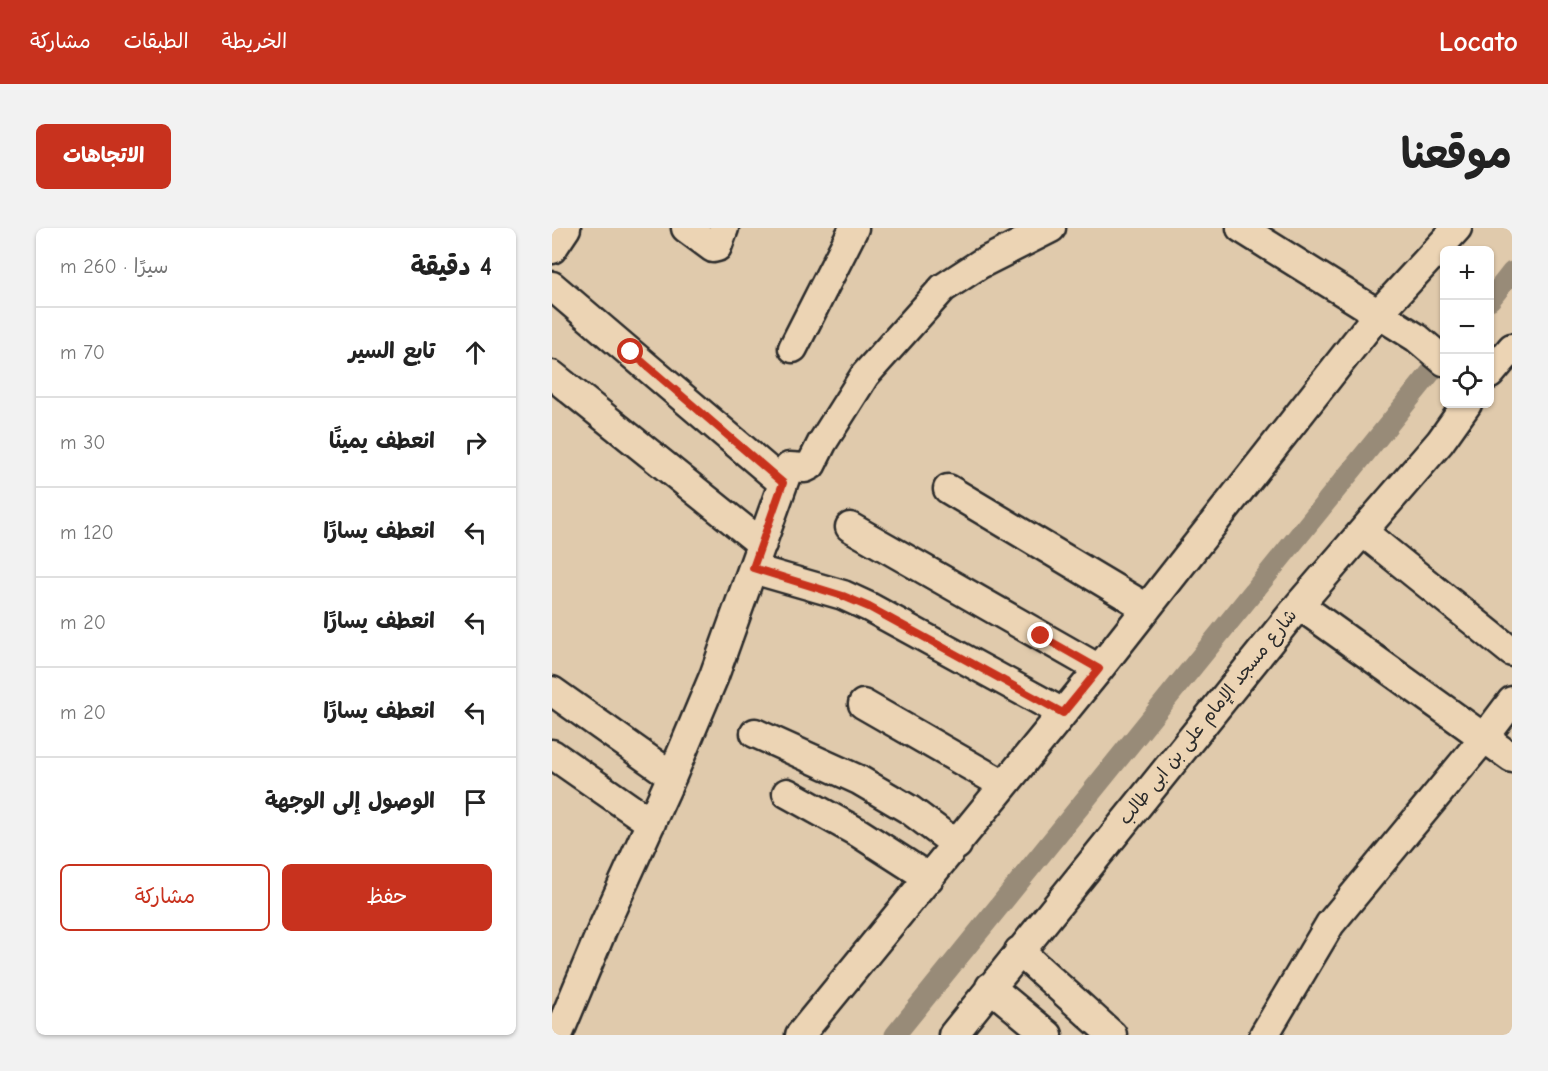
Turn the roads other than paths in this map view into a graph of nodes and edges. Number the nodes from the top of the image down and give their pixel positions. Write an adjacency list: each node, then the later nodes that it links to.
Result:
1 (566, 228): 8 (street)
2 (686, 228): 3 (street)
3 (724, 228)
4 (854, 228): 11 (street)
5 (1051, 228): 17 (street)
6 (1241, 228): 10 (street)
7 (1457, 228): 10 (street)
8 (552, 249)
9 (552, 286): 17 (street)
10 (1378, 315): 13 (street); 23 (street)
11 (793, 348)
12 (1512, 348): 14 (street)
13 (1440, 358)
14 (1494, 369)
15 (552, 375): 21 (street)
16 (1464, 408): 20 (street, شارع مسجد الإمام على بن ابى طالب)
17 (783, 483): 21 (street)
18 (948, 489): 23 (street)
19 (850, 527): 25 (street)
20 (1363, 532): 22 (street, شارع مسجد الإمام على بن ابى طالب); 24 (street)
21 (757, 556): 29 (street); 34 (street)
22 (1299, 605): 31 (street); 40 (street, شارع مسجد الإمام على بن ابى طالب)
23 (1148, 608): 25 (street)
24 (1512, 652)
25 (1099, 669): 29 (street)
26 (552, 691): 34 (street)
27 (1512, 701): 31 (street)
28 (863, 704): 35 (street)
29 (1063, 713): 35 (street)
30 (755, 733): 38 (street)
31 (1485, 738): 33 (street); 47 (street)
32 (552, 754): 37 (street)
33 (1512, 758)
34 (672, 776): 37 (street)
35 (1004, 785): 38 (street)
36 (787, 794): 39 (street)
37 (651, 823): 42 (street)
38 (957, 845): 39 (street)
39 (930, 878): 43 (street)
40 (1019, 951): 41 (street, شارع مسجد الإمام على بن ابى طالب); 46 (street)
41 (990, 987): 44 (street, شارع مسجد الإمام على بن ابى طالب); 45 (street)
42 (558, 1035)
43 (800, 1035)
44 (953, 1035)
45 (1048, 1035)
46 (1112, 1035)
47 (1264, 1035)

